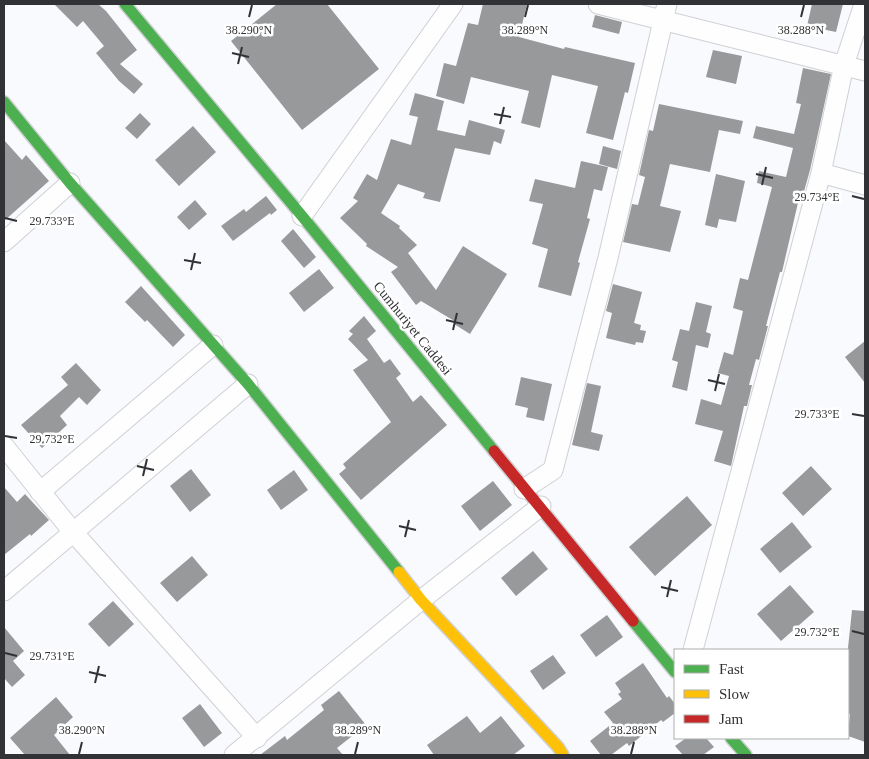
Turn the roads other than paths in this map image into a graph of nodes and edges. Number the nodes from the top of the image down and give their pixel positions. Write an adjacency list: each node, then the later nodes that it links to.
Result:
1 (125, 4): 12 (main road, Cumhuriyet Caddesi)
2 (453, 4): 12 (street)
3 (598, 4): 5 (street)
4 (864, 4): 6 (street)
5 (666, 12): 6 (street); 17 (street)
6 (844, 65): 7 (street); 9 (street)
7 (865, 70)
8 (4, 102): 10 (main road)
9 (821, 173): 11 (street); 23 (street)
10 (70, 184): 13 (street); 14 (main road)
11 (865, 185)
12 (302, 216): 17 (main road, Cumhuriyet Caddesi)
13 (4, 242)
14 (214, 345): 15 (main road); 18 (street)
15 (248, 384): 20 (street); 22 (main road)
16 (4, 446): 18 (street)
17 (524, 489): 19 (main road, Cumhuriyet Caddesi)
18 (40, 492): 20 (street)
19 (541, 506): 22 (street); 24 (main road, Cumhuriyet Caddesi)
20 (73, 532): 21 (street); 25 (street)
21 (4, 592)
22 (421, 600): 25 (street); 27 (main road)
23 (693, 649)
24 (674, 671)
25 (257, 738): 28 (street)
26 (732, 739): 29 (main road)
27 (557, 753)
28 (234, 755)
29 (746, 755)

